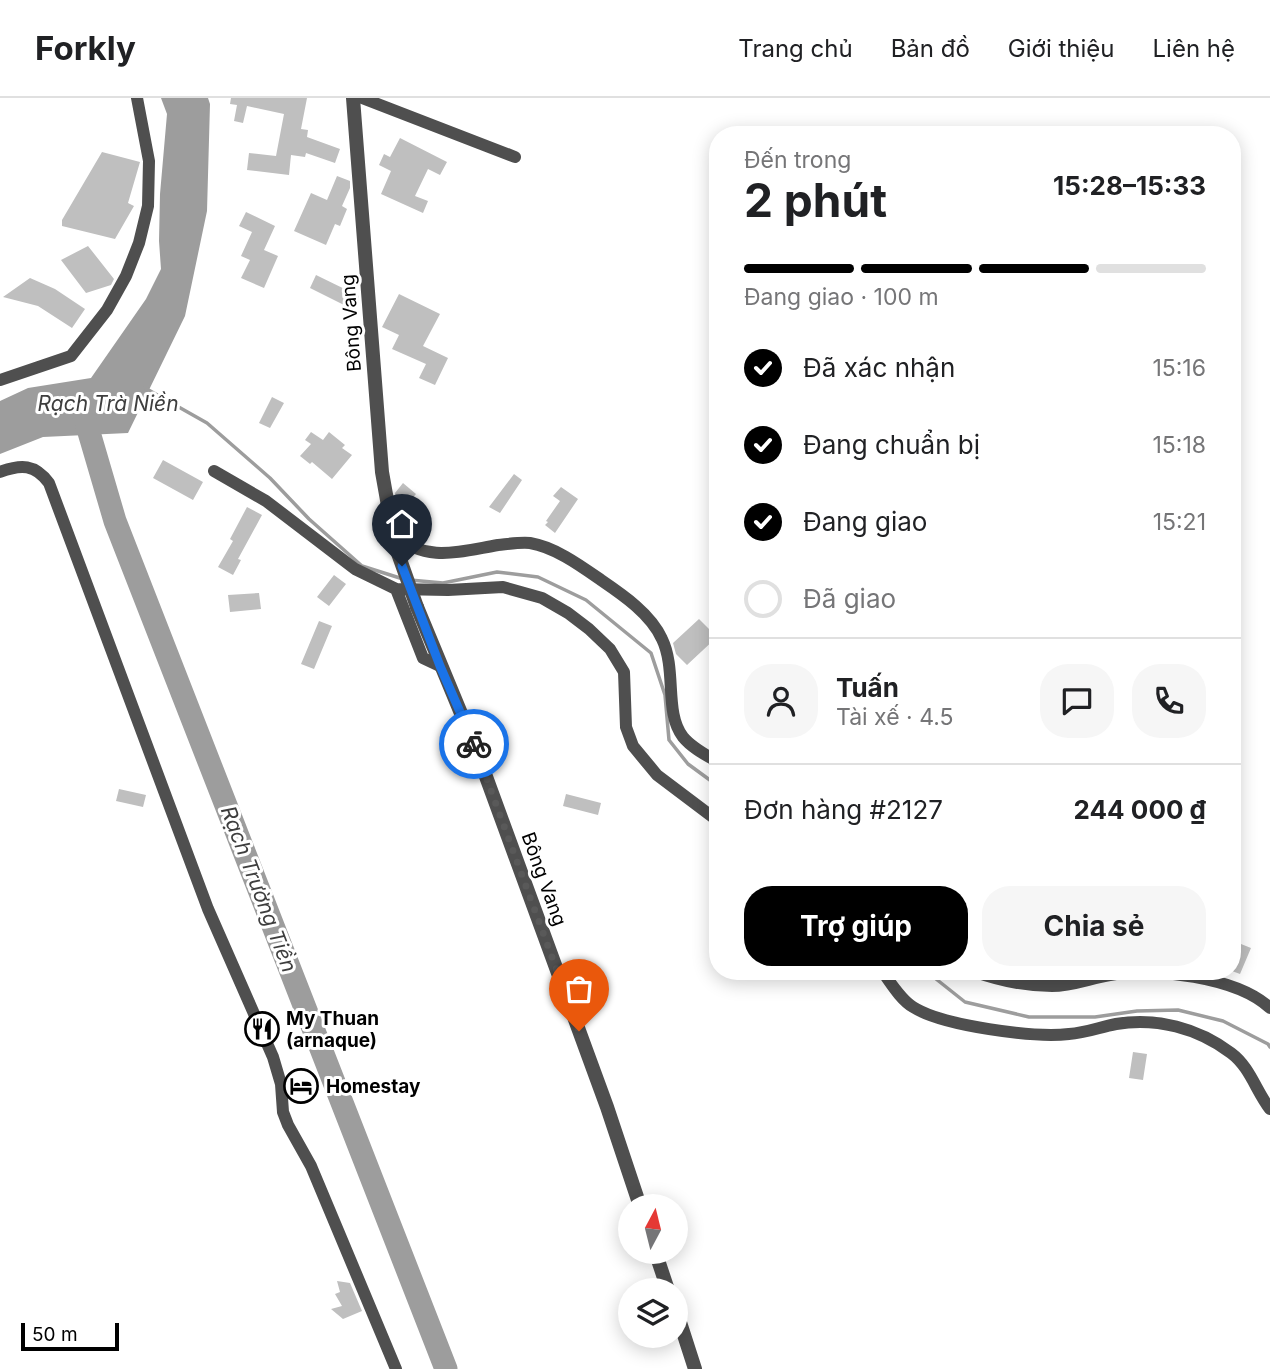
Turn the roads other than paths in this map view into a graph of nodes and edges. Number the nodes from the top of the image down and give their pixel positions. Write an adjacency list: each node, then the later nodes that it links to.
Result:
1 (137, 98): 5 (street)
2 (353, 98): 8 (street, Bông Vang)
3 (362, 98): 4 (street)
4 (515, 157)
5 (0, 380)
6 (214, 471): 9 (street)
7 (0, 472): 21 (street)
8 (393, 540): 10 (street, Bông Vang, bridge); 11 (street)
9 (396, 589): 10 (street); 12 (street)
10 (440, 666): 19 (street, Bông Vang)
11 (709, 756)
12 (709, 814)
13 (889, 980): 18 (street)
14 (1008, 980): 15 (street)
15 (1089, 980)
16 (1205, 980): 17 (street)
17 (1270, 1008)
18 (1270, 1109)
19 (636, 1194)
20 (688, 1347): 22 (street)
21 (396, 1369)
22 (695, 1369)

